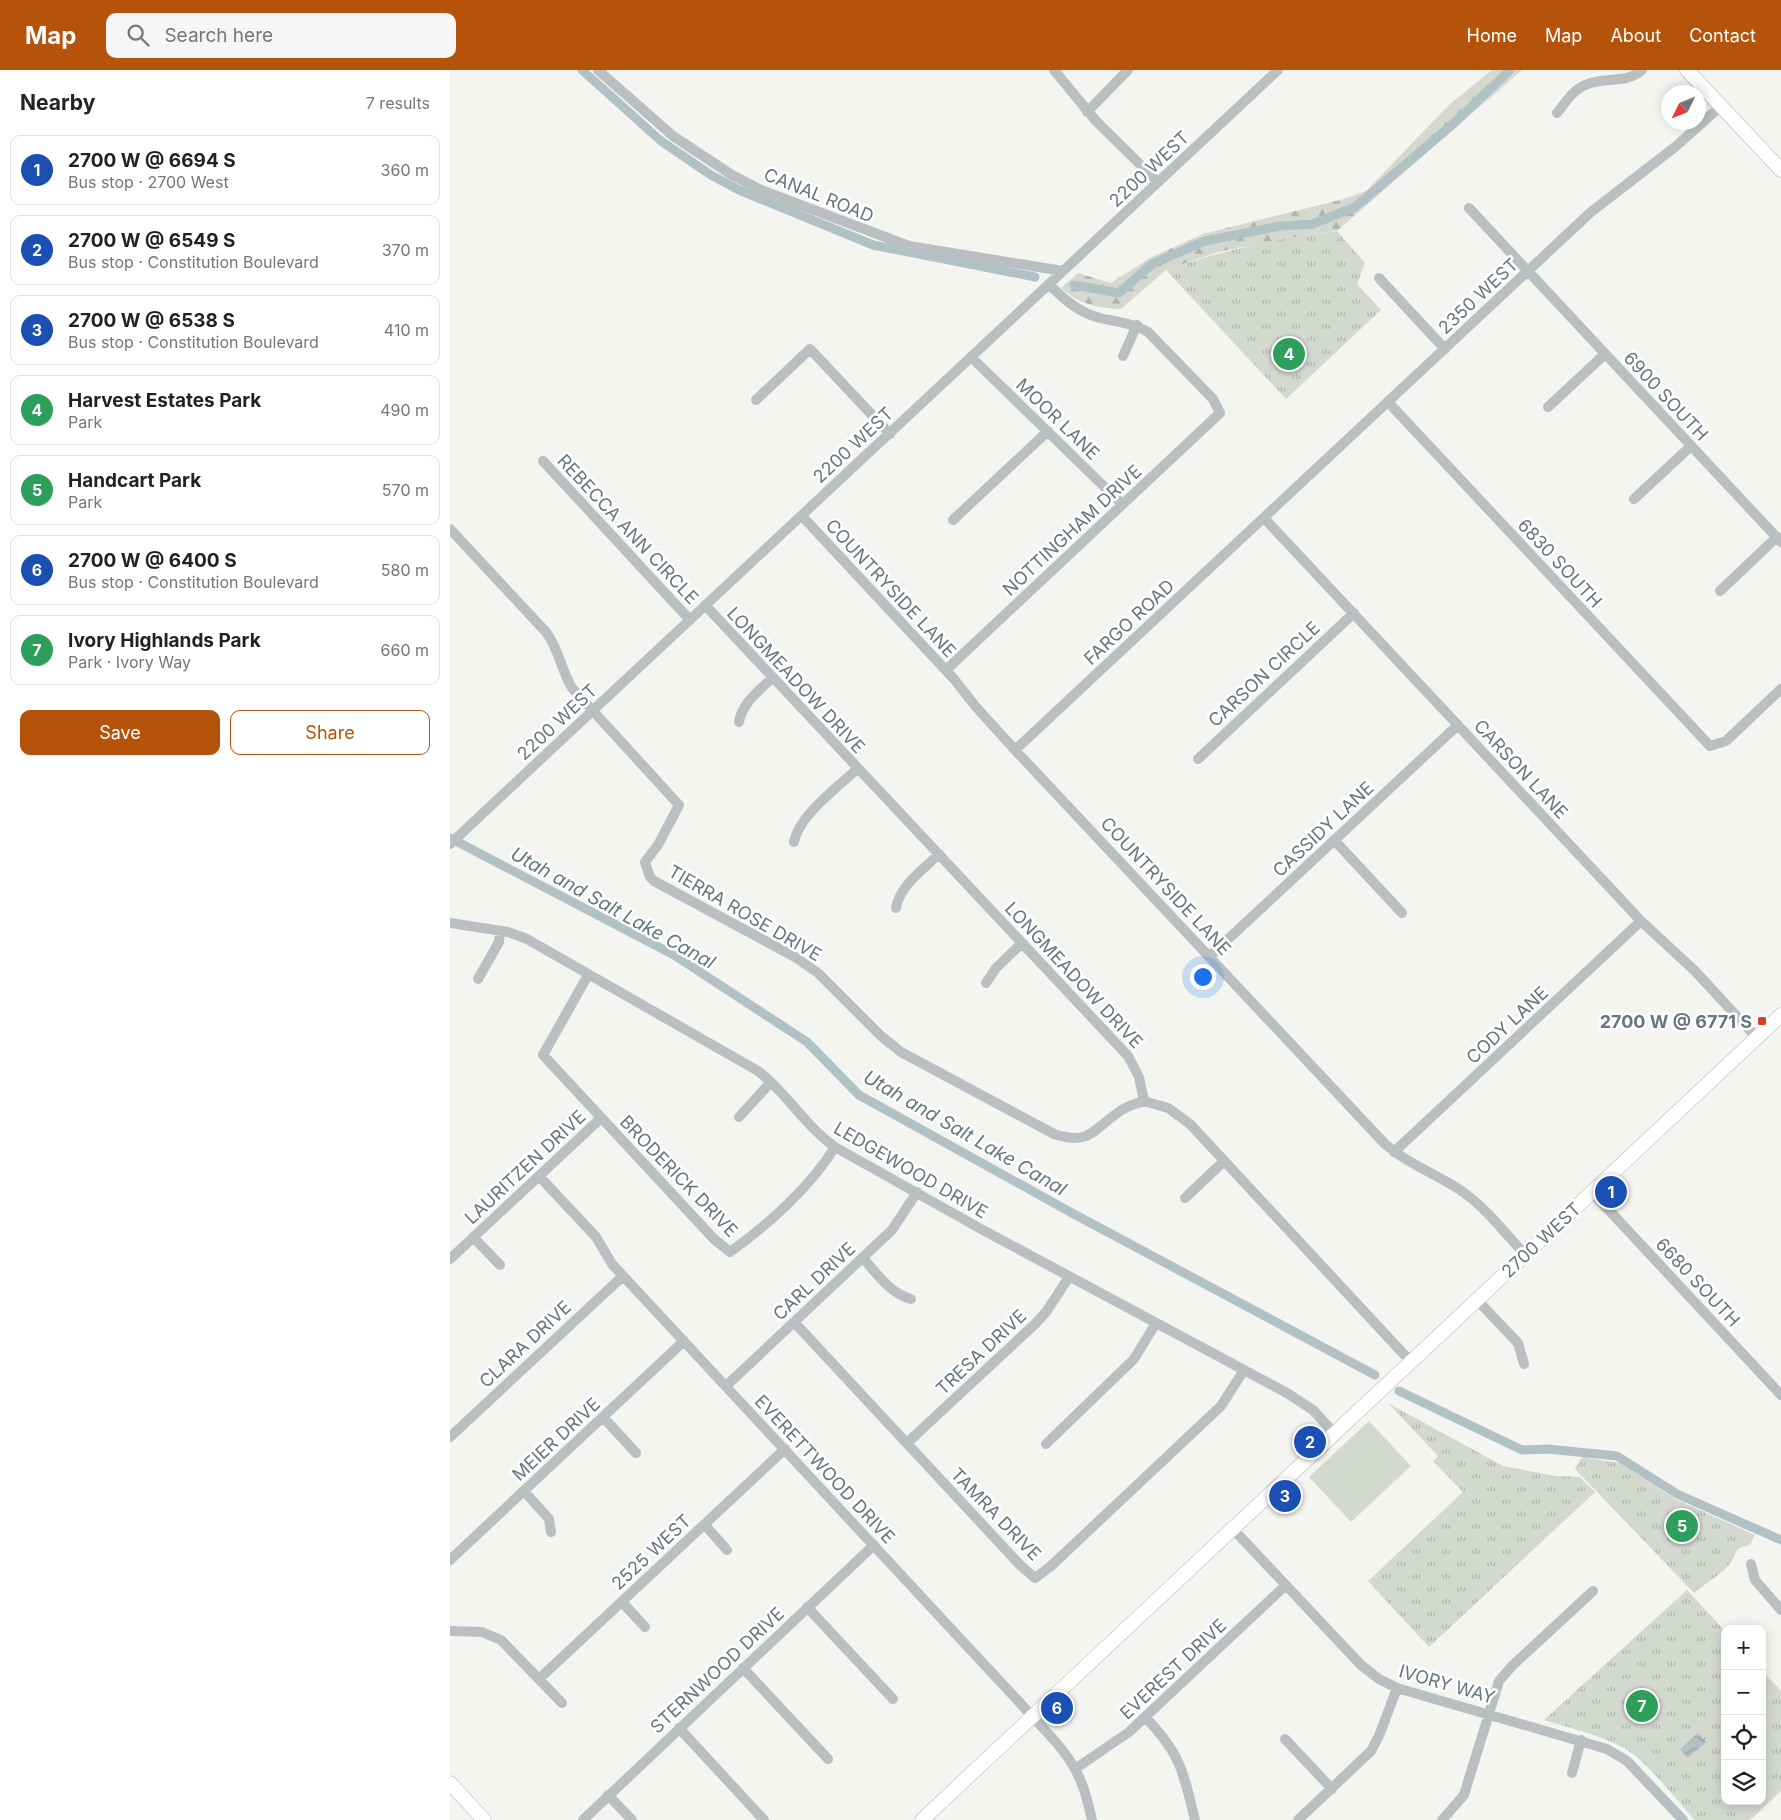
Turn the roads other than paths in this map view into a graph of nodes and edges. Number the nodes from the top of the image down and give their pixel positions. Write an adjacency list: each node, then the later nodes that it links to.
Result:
1 (598, 70): 13 (street, CANAL ROAD)
2 (1054, 70): 8 (street)
3 (1128, 70): 8 (street)
4 (1278, 70): 11 (street, 2200 WEST)
5 (1642, 70): 9 (street)
6 (1687, 70): 7 (main road)
7 (1721, 106): 10 (main road); 14 (street, 2350 WEST)
8 (1088, 112): 11 (street)
9 (1557, 113)
10 (1779, 165)
11 (1158, 182): 13 (street, 2200 WEST)
12 (1469, 208): 14 (street, 6900 SOUTH)
13 (1063, 271): 16 (street, 2200 WEST)
14 (1528, 271): 18 (street, 2350 WEST); 19 (street, 6900 SOUTH)
15 (1379, 278): 18 (street)
16 (1049, 284): 17 (street); 21 (street, 2200 WEST)
17 (1137, 325): 20 (street); 30 (street, NOTTINGHAM DRIVE)
18 (1445, 349): 23 (street, 2350 WEST)
19 (1605, 354): 24 (street); 27 (street, 6900 SOUTH)
20 (1123, 356)
21 (971, 357): 25 (street, MOOR LANE); 26 (street, 2200 WEST)
22 (756, 400): 26 (street)
23 (1388, 402): 32 (street, 2350 WEST); 42 (street, 6830 SOUTH)
24 (1548, 408)
25 (1048, 431): 30 (street, MOOR LANE); 33 (street)
26 (890, 434): 31 (street, 2200 WEST)
27 (1691, 446): 29 (street); 35 (street, 6900 SOUTH)
28 (543, 461): 39 (street, REBECCA ANN CIRCLE)
29 (1634, 499)
30 (1122, 504): 40 (street, NOTTINGHAM DRIVE)
31 (802, 516): 37 (street, 2200 WEST); 40 (street, COUNTRYSIDE LANE)
32 (1264, 518): 38 (street, CARSON LANE); 46 (street, FARGO ROAD)
33 (953, 520)
34 (450, 528): 43 (street, TIERRA ROSE DRIVE)
35 (1779, 539): 36 (street)
36 (1720, 591)
37 (705, 605): 39 (street, 2200 WEST); 41 (street, LONGMEADOW DRIVE)
38 (1354, 613): 45 (street, CARSON LANE); 47 (street, CARSON CIRCLE)
39 (690, 620): 43 (street, 2200 WEST)
40 (946, 670): 46 (street, COUNTRYSIDE LANE)
41 (772, 678): 44 (street); 48 (street, LONGMEADOW DRIVE)
42 (1781, 689)
43 (592, 711): 51 (street, 2200 WEST); 66 (street, TIERRA ROSE DRIVE)
44 (739, 722)
45 (1458, 725): 49 (street, CASSIDY LANE); 55 (street, CARSON LANE)
46 (1015, 750): 59 (street, COUNTRYSIDE LANE)
47 (1198, 759)
48 (857, 769): 50 (street); 52 (street, LONGMEADOW DRIVE)
49 (1334, 840): 54 (street); 59 (street, CASSIDY LANE)
50 (794, 842)
51 (450, 844)
52 (939, 854): 53 (street); 58 (street, LONGMEADOW DRIVE)
53 (896, 908)
54 (1402, 913)
55 (1641, 921): 64 (street, CARSON LANE); 70 (street, CODY LANE)
56 (450, 923): 57 (street, LEDGEWOOD DRIVE)
57 (500, 931): 60 (street, LEDGEWOOD DRIVE); 61 (street)
58 (1022, 943): 62 (street); 66 (street, LONGMEADOW DRIVE)
59 (1210, 956): 70 (street, COUNTRYSIDE LANE)
60 (588, 974): 65 (street, LEDGEWOOD DRIVE); 68 (street, BRODERICK DRIVE)
61 (478, 979)
62 (986, 982)
63 (1781, 1015): 64 (main road, 2700 WEST)
64 (1758, 1038): 74 (main road, 2700 WEST)
65 (771, 1082): 67 (street); 69 (street, LEDGEWOOD DRIVE)
66 (1144, 1101): 71 (street)
67 (739, 1117)
68 (601, 1118): 69 (street, BRODERICK DRIVE); 72 (street, LAURITZEN DRIVE)
69 (835, 1147): 73 (street, LEDGEWOOD DRIVE)
70 (1394, 1152): 77 (street, COUNTRYSIDE LANE)
71 (1224, 1161): 75 (street); 88 (street)
72 (539, 1176): 76 (street, LAURITZEN DRIVE); 81 (street, EVERETTWOOD DRIVE)
73 (917, 1192): 78 (street, CARL DRIVE); 82 (street, LEDGEWOOD DRIVE)
74 (1592, 1192): 77 (main road, 2700 WEST); 92 (street, 6680 SOUTH)
75 (1185, 1198)
76 (473, 1237): 79 (street, LAURITZEN DRIVE); 80 (street)
77 (1525, 1255): 84 (main road, 2700 WEST)
78 (863, 1258): 83 (street); 85 (street, CARL DRIVE)
79 (450, 1259)
80 (500, 1265)
81 (623, 1276): 87 (street, EVERETTWOOD DRIVE); 95 (street, CLARA DRIVE)
82 (1069, 1277): 86 (street, LEDGEWOOD DRIVE); 96 (street, TRESA DRIVE)
83 (911, 1299)
84 (1477, 1300): 88 (main road, 2700 WEST); 89 (street)
85 (794, 1322): 91 (street, CARL DRIVE); 96 (street, TAMRA DRIVE)
86 (1156, 1323): 90 (street, LEDGEWOOD DRIVE); 97 (street)
87 (684, 1341): 91 (street, EVERETTWOOD DRIVE); 93 (street, MEIER DRIVE)
88 (1411, 1362): 94 (main road, 2700 WEST)
89 (1524, 1364)
90 (1244, 1370): 94 (street, LEDGEWOOD DRIVE); 96 (street, TAMRA DRIVE)
91 (726, 1386): 98 (street, EVERETTWOOD DRIVE)
92 (1781, 1395)
93 (603, 1417): 99 (street); 100 (street, MEIER DRIVE)
94 (1335, 1434): 102 (main road, 2700 WEST)
95 (450, 1437)
96 (906, 1443)
97 (1046, 1444)
98 (785, 1449): 101 (street, 2525 WEST); 104 (street, EVERETTWOOD DRIVE)
99 (636, 1453)
100 (524, 1491): 103 (street); 106 (street, MEIER DRIVE)
101 (704, 1525): 105 (street); 110 (street, 2525 WEST)
102 (1233, 1529): 108 (street, IVORY WAY); 121 (main road, 2700 WEST)
103 (551, 1532)
104 (874, 1545): 111 (street, STERNWOOD DRIVE); 121 (street, EVERETTWOOD DRIVE)
105 (727, 1550)
106 (450, 1560)
107 (1751, 1564): 112 (street)
108 (1286, 1585): 117 (street, IVORY WAY); 122 (street, EVEREST DRIVE)
109 (1593, 1591): 120 (street)
110 (622, 1602): 113 (street); 116 (street, 2525 WEST)
111 (808, 1607): 115 (street, STERNWOOD DRIVE); 118 (street)
112 (1781, 1610)
113 (645, 1627)
114 (450, 1631): 116 (street)
115 (743, 1668): 123 (street, STERNWOOD DRIVE); 126 (street)
116 (539, 1679): 119 (street)
117 (1397, 1688): 120 (street, IVORY WAY); 130 (street)
118 (893, 1699)
119 (562, 1703)
120 (1490, 1714): 125 (street, IVORY WAY); 140 (street)
121 (1032, 1716): 127 (street, EVERETTWOOD DRIVE); 136 (main road, 2700 WEST)
122 (1145, 1717): 127 (street, EVEREST DRIVE); 138 (street)
123 (679, 1728): 131 (street, STERNWOOD DRIVE); 135 (street)
124 (1285, 1739): 130 (street)
125 (1581, 1740): 128 (street); 141 (street, IVORY WAY)
126 (828, 1759)
127 (1076, 1769): 137 (street, EVERETTWOOD DRIVE)
128 (1572, 1773)
129 (450, 1783): 132 (main road)
130 (1332, 1789): 139 (street)
131 (608, 1795): 133 (street, STERNWOOD DRIVE); 134 (street)
132 (484, 1820)
133 (583, 1820)
134 (632, 1820)
135 (764, 1820)
136 (922, 1820)
137 (1092, 1820)
138 (1195, 1820)
139 (1298, 1820)
140 (1442, 1820)
141 (1683, 1820)

